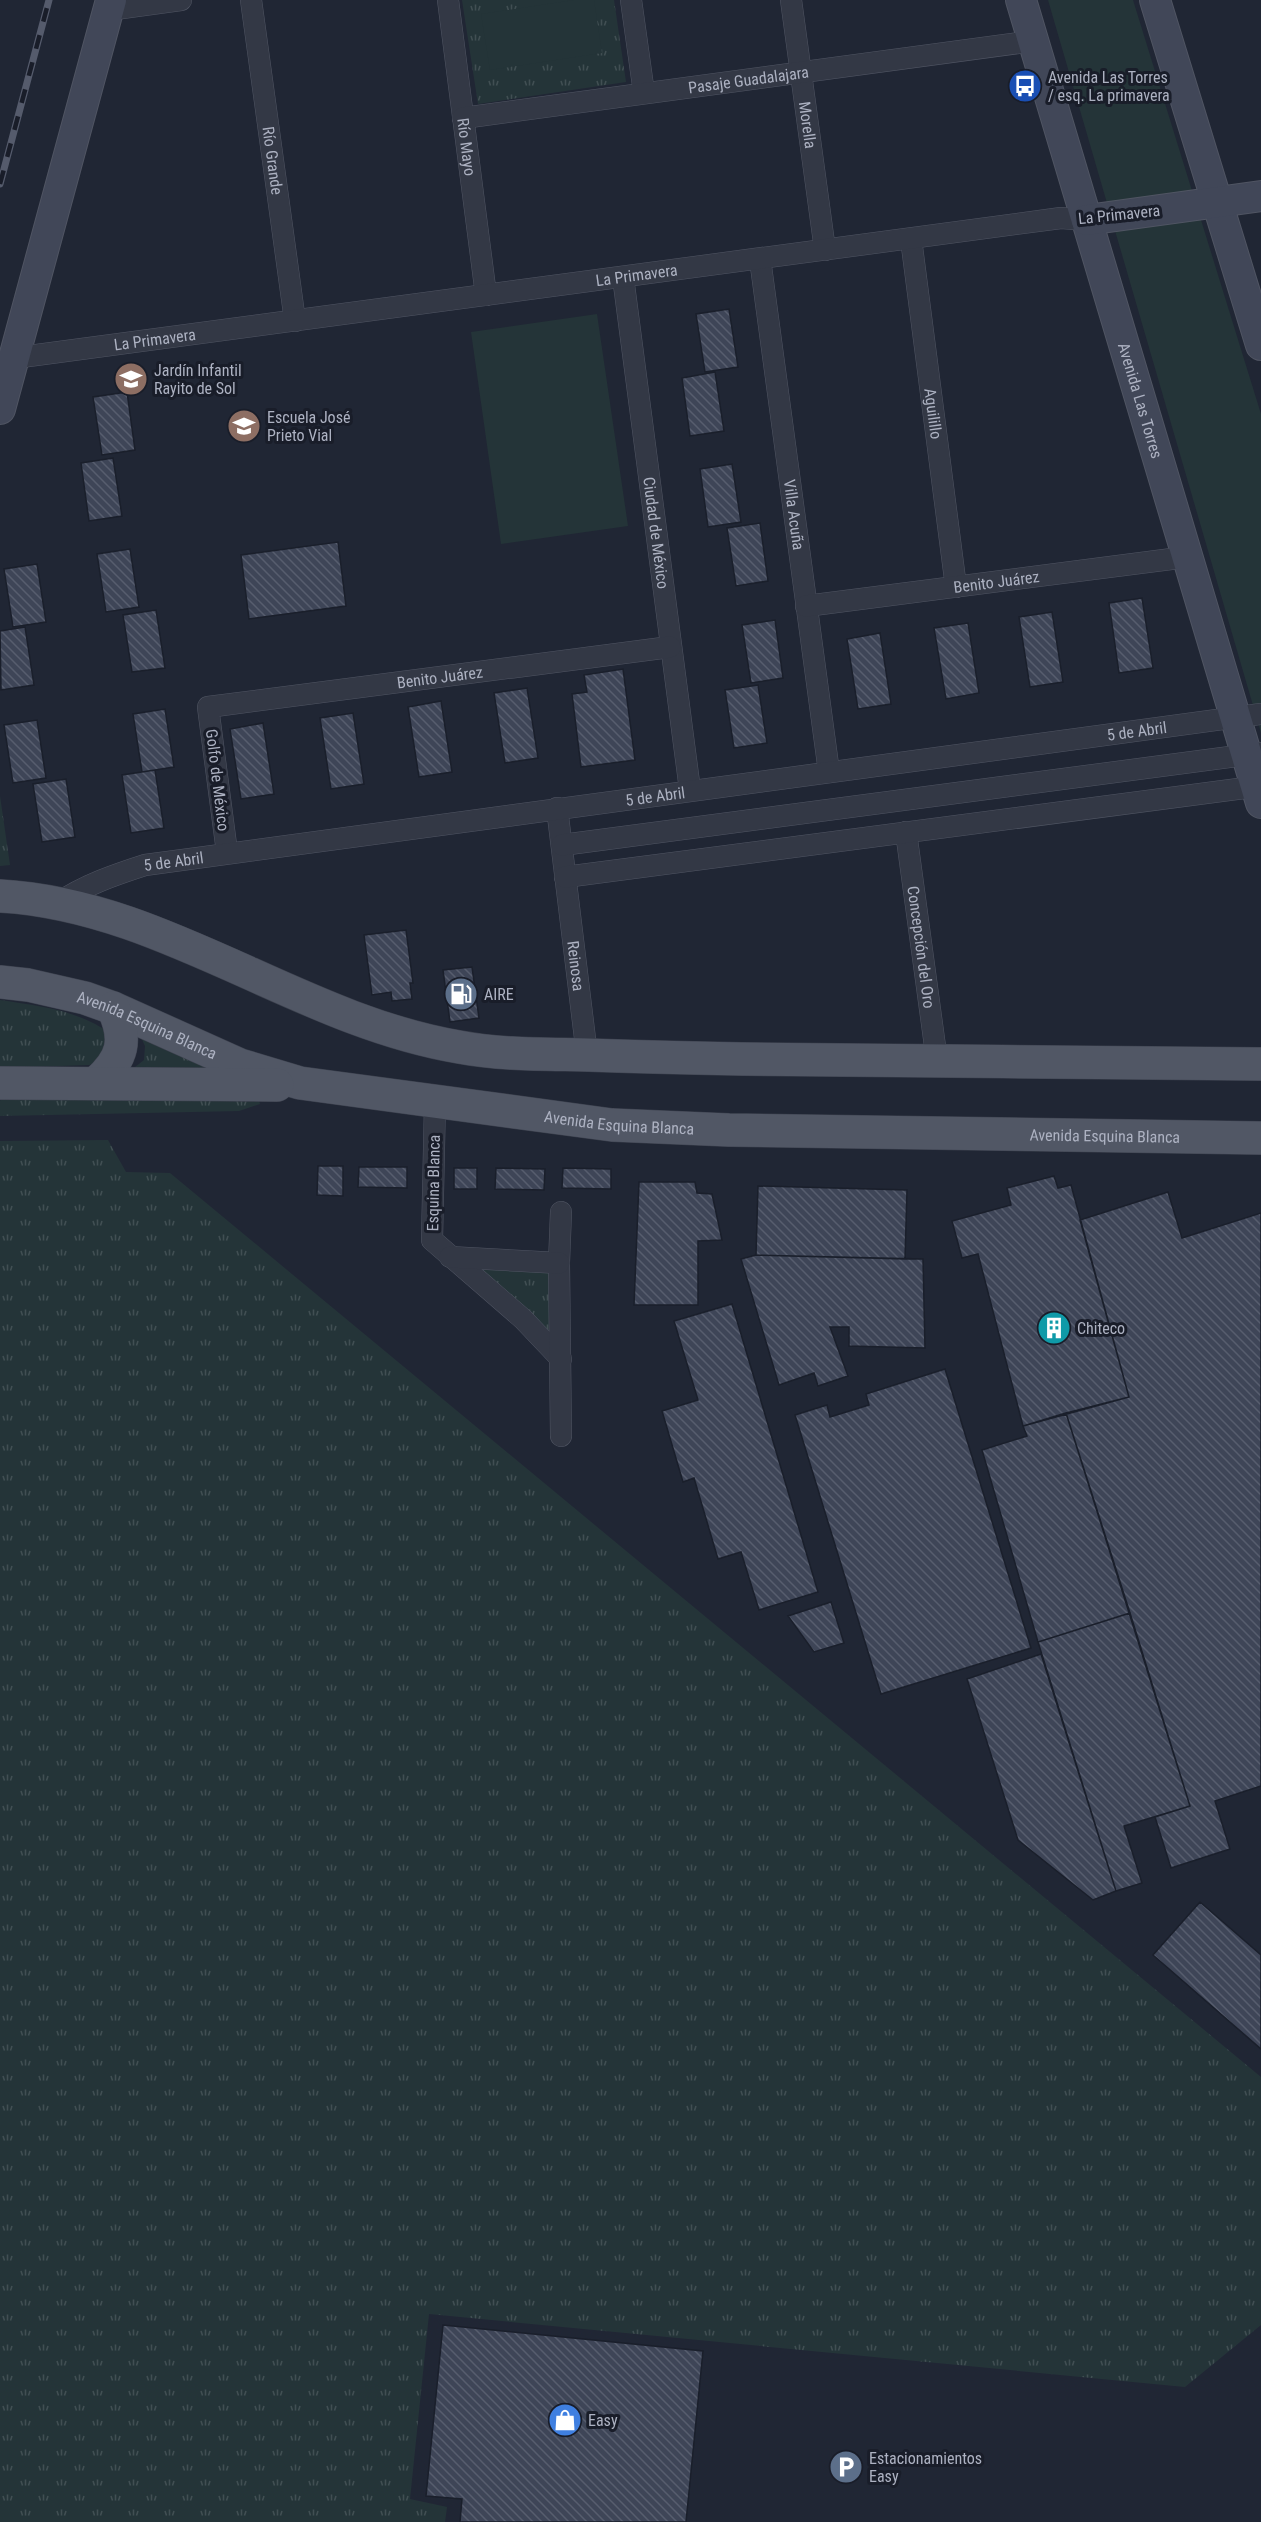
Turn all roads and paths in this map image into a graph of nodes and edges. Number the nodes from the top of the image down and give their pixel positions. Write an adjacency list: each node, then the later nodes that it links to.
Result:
1 (181, 0): 8 (street)
2 (251, 0): 21 (street, Río Grande)
3 (448, 0): 12 (street, Río Mayo)
4 (631, 0): 11 (street)
5 (791, 0): 10 (street, Morella)
6 (1021, 0): 9 (street, Avenida Las Torres)
7 (1155, 0): 14 (street)
8 (110, 5): 23 (street)
9 (1033, 41): 10 (street, Pasaje Guadalajara); 15 (street, Avenida Las Torres)
10 (801, 72): 11 (street, Pasaje Guadalajara); 17 (street, Morella)
11 (644, 93): 12 (street, Pasaje Guadalajara)
12 (463, 118): 20 (street, Río Mayo)
13 (1261, 196): 14 (street, La Primavera)
14 (1218, 202): 15 (street, La Primavera); 22 (street)
15 (1087, 220): 16 (street, La Primavera); 25 (street, Avenida Las Torres)
16 (911, 238): 17 (street, La Primavera); 26 (street, Aguilillo)
17 (825, 250): 18 (street, La Primavera)
18 (760, 259): 19 (street, La Primavera); 27 (street, Villa Acuña)
19 (623, 277): 20 (street, La Primavera); 28 (street, Ciudad de México)
20 (486, 295): 21 (street, La Primavera)
21 (295, 321): 23 (street, La Primavera)
22 (1261, 345)
23 (14, 358): 24 (street)
24 (0, 409)
25 (1187, 557): 26 (street, Benito Juárez); 30 (street, Avenida Las Torres)
26 (956, 587): 27 (street, Benito Juárez)
27 (806, 606): 32 (street, Villa Acuña)
28 (670, 647): 29 (street, Benito Juárez); 33 (street, Ciudad de México)
29 (208, 707): 38 (street, Golfo de México)
30 (1248, 715): 31 (street, Avenida Las Torres); 32 (street, 5 de Abril)
31 (1254, 754): 34 (street, Avenida Las Torres); 37 (street)
32 (830, 771): 33 (street, 5 de Abril)
33 (690, 790): 35 (street, 5 de Abril)
34 (1259, 792): 36 (street)
35 (557, 808): 37 (street, Reinosa); 38 (street, 5 de Abril)
36 (906, 832): 39 (street); 45 (street, Concepción del Oro)
37 (562, 845): 39 (street, Reinosa)
38 (227, 852): 41 (street, 5 de Abril)
39 (565, 877): 44 (street, Reinosa)
40 (0, 896): 41 (main road)
41 (58, 903): 44 (main road)
42 (0, 982): 43 (main road, Avenida Esquina Blanca)
43 (113, 1008): 47 (main road); 49 (main road, Avenida Esquina Blanca)
44 (587, 1055): 45 (main road)
45 (937, 1061): 46 (main road)
46 (1261, 1064)
47 (97, 1082): 48 (main road); 49 (main road)
48 (0, 1083)
49 (300, 1083): 50 (main road, Avenida Esquina Blanca)
50 (435, 1102): 51 (main road, Avenida Esquina Blanca); 53 (street, Esquina Blanca)
51 (1261, 1138)
52 (561, 1212): 54 (street)
53 (450, 1257): 54 (street); 55 (street, Esquina Blanca)
54 (559, 1263): 55 (street)
55 (561, 1359): 56 (street)
56 (561, 1436)

